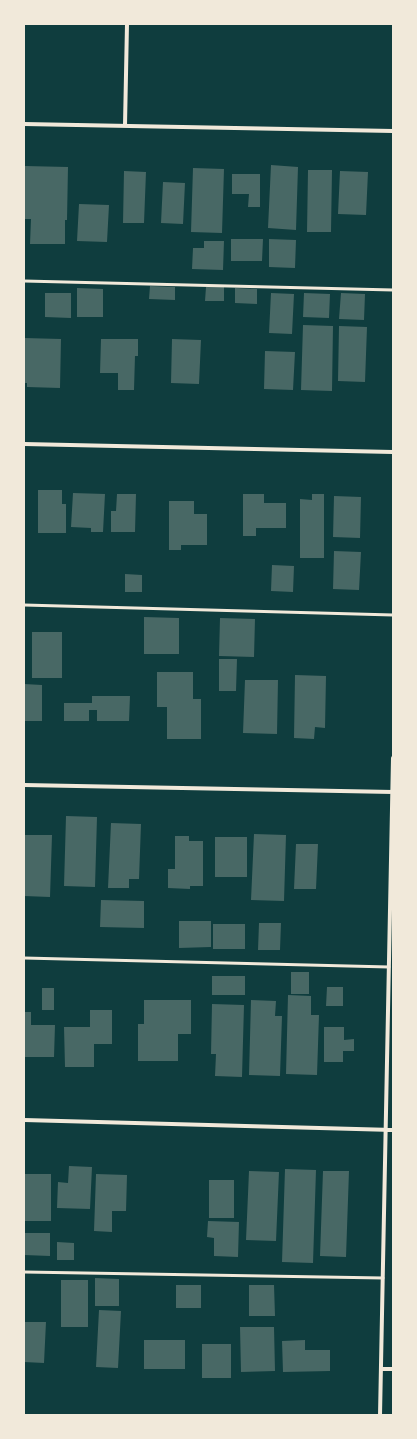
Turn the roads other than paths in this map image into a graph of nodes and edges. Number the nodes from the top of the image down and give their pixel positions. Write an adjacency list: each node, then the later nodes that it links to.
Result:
1 (127, 24): 3 (street)
2 (24, 124): 3 (street)
3 (125, 126): 4 (street)
4 (393, 132)
5 (24, 281): 6 (lane)
6 (393, 290)
7 (24, 444): 8 (street)
8 (393, 452)
9 (24, 605): 10 (lane)
10 (393, 615)
11 (393, 758): 13 (street)
12 (24, 785): 13 (street)
13 (393, 792): 15 (street)
14 (24, 958): 15 (lane)
15 (389, 967): 17 (street)
16 (24, 1120): 17 (street)
17 (386, 1129): 18 (street); 20 (street)
18 (393, 1130)
19 (24, 1272): 20 (lane)
20 (383, 1278): 21 (street)
21 (381, 1369): 22 (street); 23 (street)
22 (393, 1369)
23 (380, 1415)

